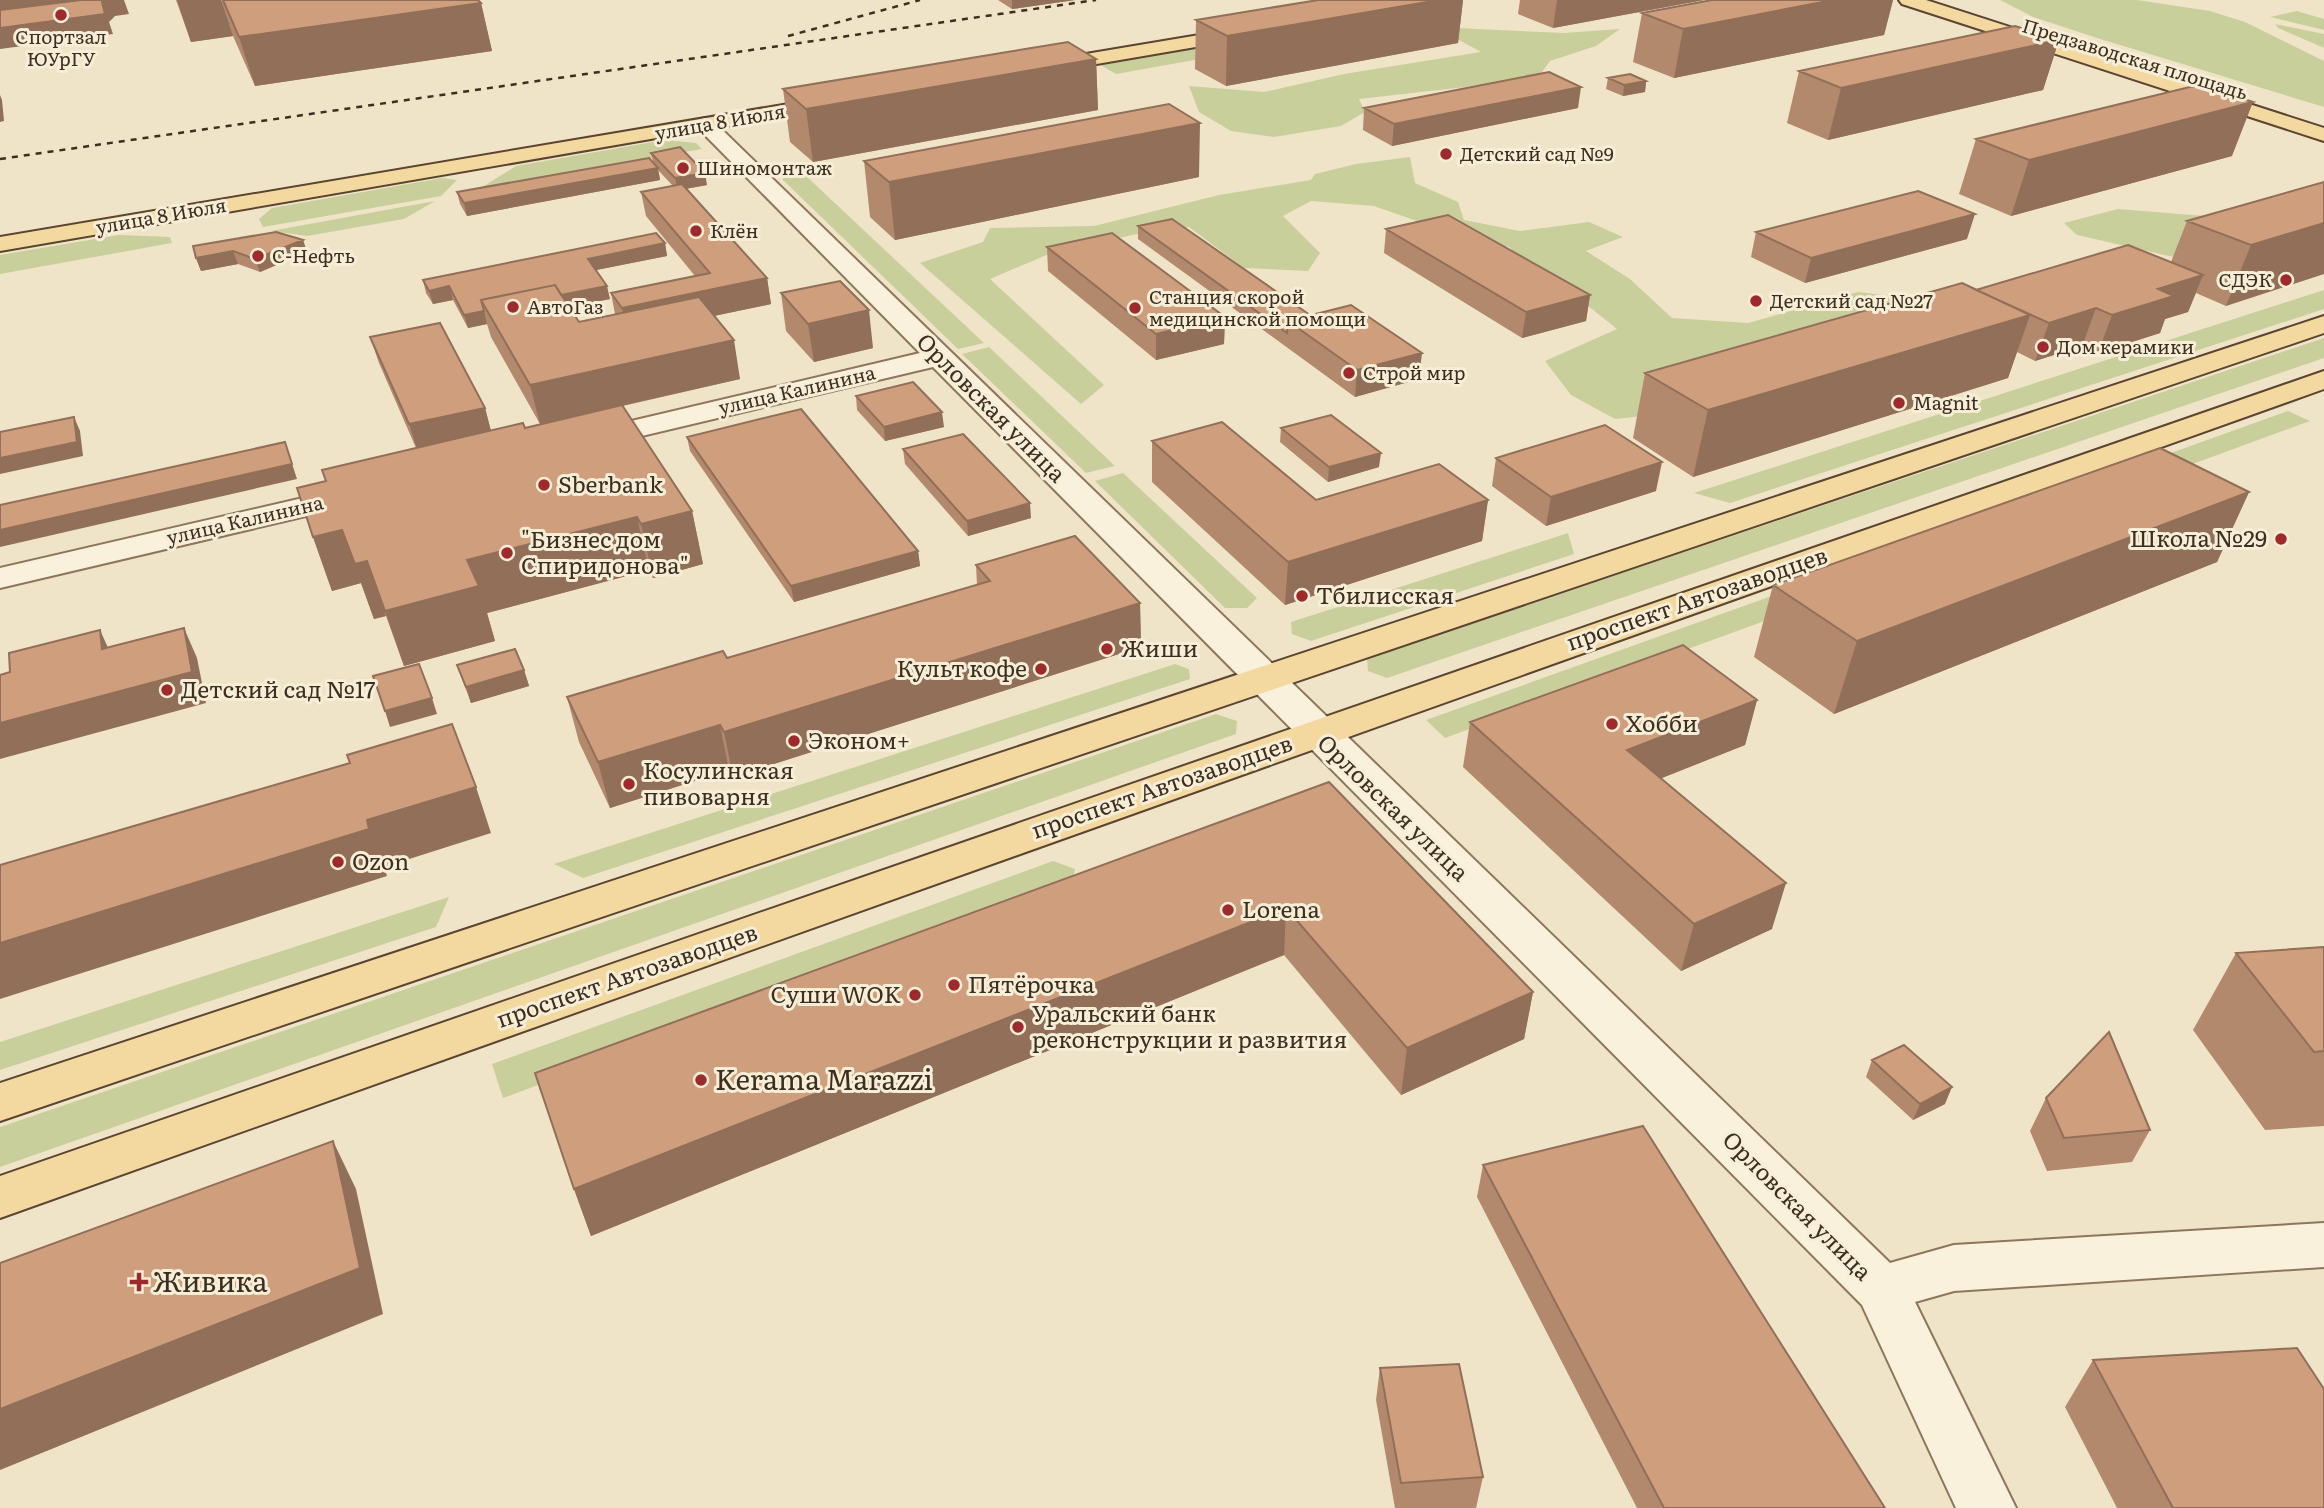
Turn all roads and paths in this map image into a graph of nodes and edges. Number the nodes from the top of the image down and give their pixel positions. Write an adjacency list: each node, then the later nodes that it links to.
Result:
1 (1908, 0): 8 (main road, Предзаводская площадь)
2 (1947, 0): 6 (main road, Предзаводская площадь)
3 (1266, 29): 4 (main road)
4 (1025, 70)
5 (849, 100): 7 (main road, улица 8 Июля)
6 (2324, 118)
7 (705, 124): 9 (main road, улица 8 Июля); 11 (street, Орловская улица)
8 (2324, 135)
9 (0, 244)
10 (2324, 324): 16 (main road)
11 (939, 357): 13 (street, улица Калинина); 16 (street, Орловская улица)
12 (2324, 379): 17 (main road, проспект Автозаводцев)
13 (554, 447)
14 (380, 488): 15 (street, улица Калинина)
15 (0, 578)
16 (1262, 678): 17 (street, Орловская улица); 18 (main road)
17 (1316, 733): 19 (main road, проспект Автозаводцев); 21 (street, Орловская улица)
18 (0, 1102)
19 (0, 1197)
20 (2324, 1245): 21 (street)
21 (1881, 1289): 22 (street, Орловская улица)
22 (1986, 1508)

